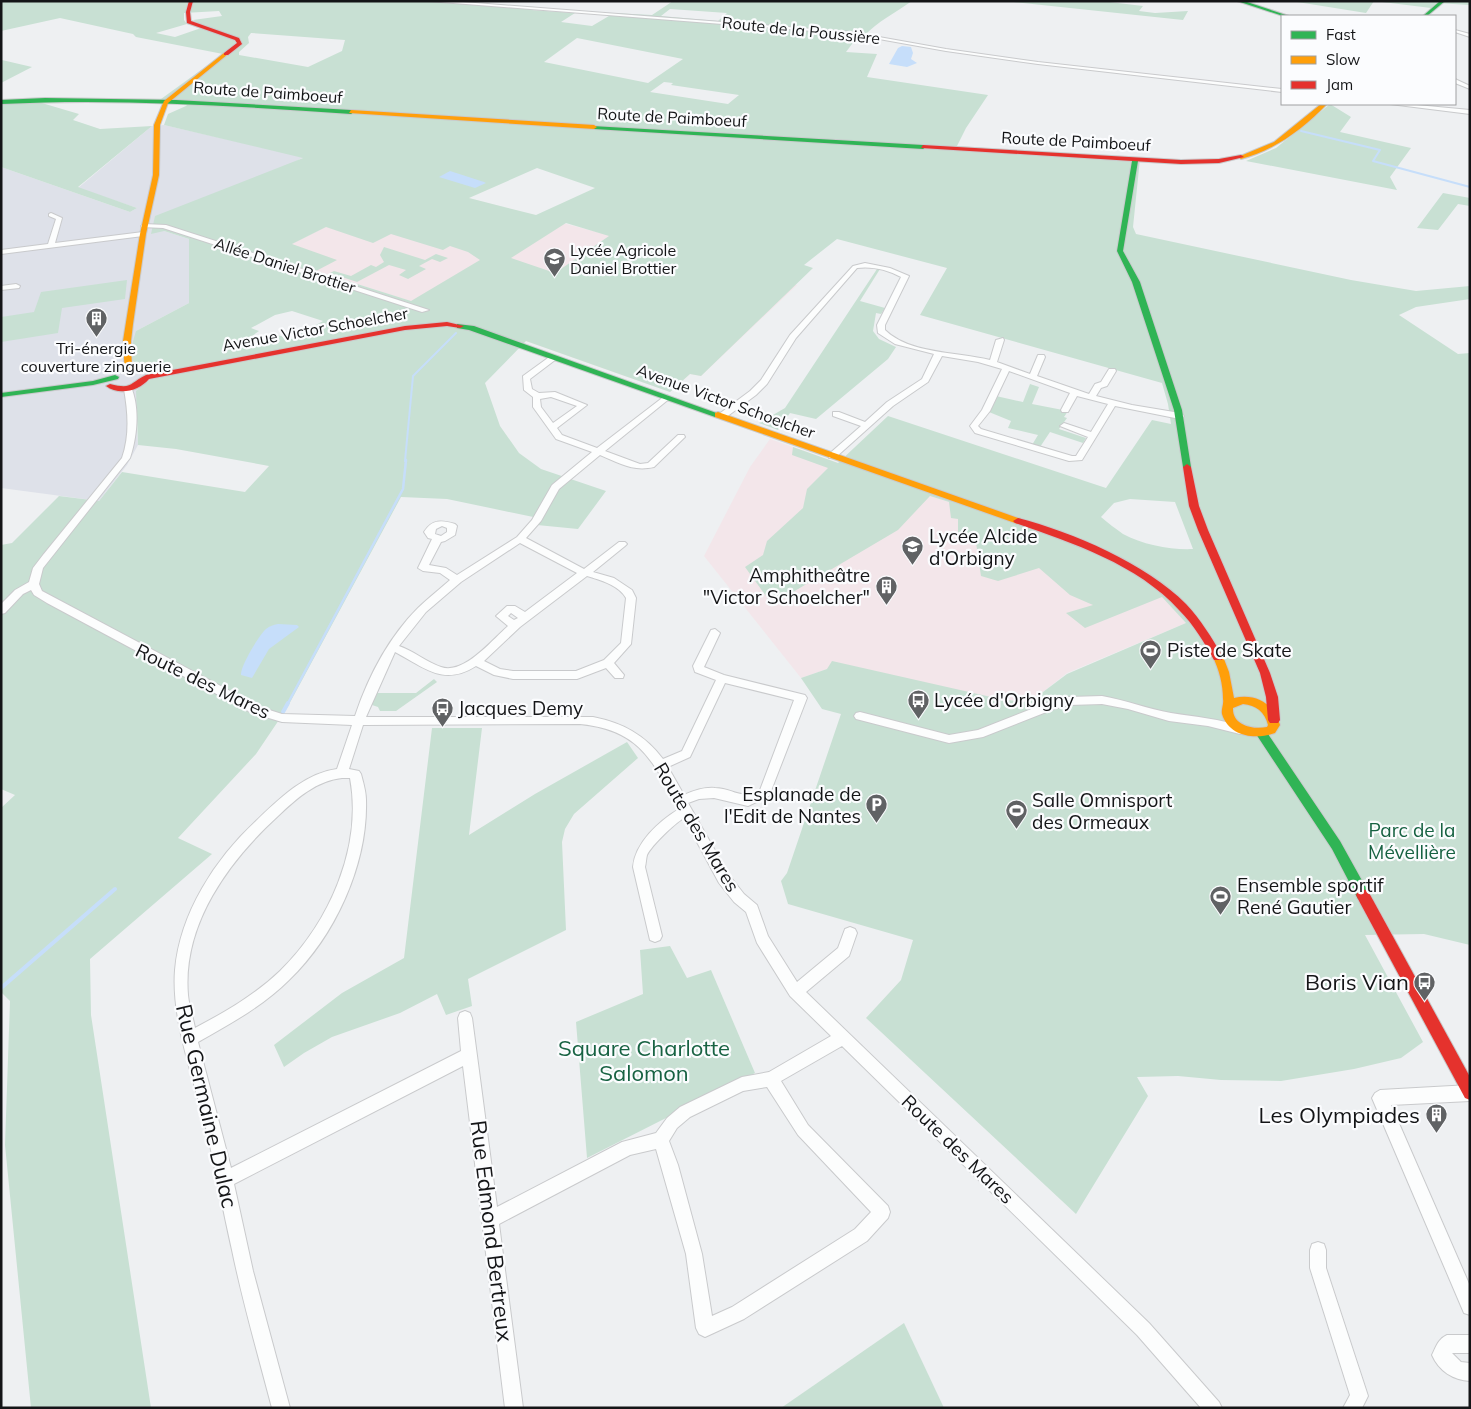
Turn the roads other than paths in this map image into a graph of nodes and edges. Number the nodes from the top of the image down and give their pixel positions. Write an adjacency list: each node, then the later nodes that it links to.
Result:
1 (190, 1): 13 (street)
2 (430, 1): 11 (street, Route de la Poussière)
3 (1238, 1): 5 (street)
4 (1443, 1): 6 (street)
5 (1284, 15)
6 (1426, 15)
7 (1456, 31): 8 (street)
8 (1470, 36)
9 (1456, 82): 10 (street)
10 (1470, 88)
11 (1279, 90)
12 (1, 102): 13 (street, Route de Paimboeuf)
13 (166, 102): 14 (street, Route de Paimboeuf); 18 (street)
14 (186, 103): 18 (street); 19 (street, Route de Paimboeuf)
15 (1323, 105): 19 (street, Route de Paimboeuf)
16 (1403, 105): 17 (street)
17 (1470, 112)
18 (160, 114): 21 (street)
19 (1135, 161): 48 (street)
20 (51, 215): 22 (street)
21 (144, 230): 22 (street, Allée Daniel Brottier); 26 (street, Allée Daniel Brottier); 34 (street)
22 (51, 246): 23 (street, Allée Daniel Brottier)
23 (1, 252)
24 (16, 286): 25 (street)
25 (1, 288)
26 (425, 310)
27 (1000, 340): 31 (street)
28 (939, 353): 31 (street); 47 (street); 49 (street)
29 (1041, 356): 36 (street)
30 (555, 357): 35 (street, Avenue Victor Schoelcher); 40 (street); 42 (street, Avenue Victor Schoelcher)
31 (993, 362): 32 (street)
32 (1007, 367): 36 (street); 52 (street)
33 (1112, 371): 43 (street)
34 (128, 372): 35 (street); 37 (street)
35 (146, 377): 38 (street)
36 (1034, 377): 39 (street)
37 (113, 381): 38 (street); 41 (street)
38 (128, 389): 61 (street)
39 (1075, 392): 43 (street); 45 (street)
40 (538, 396): 51 (street); 51 (street)
41 (1, 397)
42 (666, 397): 47 (street, Avenue Victor Schoelcher); 54 (street)
43 (1091, 397): 44 (street)
44 (1113, 403): 48 (street); 52 (street)
45 (1065, 410)
46 (836, 414): 49 (street)
47 (722, 416): 55 (street, Avenue Victor Schoelcher)
48 (1180, 416): 72 (street)
49 (866, 425): 55 (street)
50 (1064, 426): 52 (street)
51 (551, 428): 54 (street)
52 (1092, 434)
53 (681, 437): 54 (street)
54 (597, 451): 57 (street)
55 (832, 456): 71 (street, Avenue Victor Schoelcher)
56 (437, 539): 60 (street)
57 (520, 539): 59 (street); 60 (street)
58 (622, 544): 59 (street)
59 (586, 573): 63 (street); 68 (street)
60 (457, 580): 66 (street)
61 (34, 584): 62 (street); 77 (street, Route des Mares)
62 (1, 611)
63 (526, 618): 64 (street); 64 (street)
64 (515, 626): 67 (street)
65 (715, 633): 70 (street)
66 (392, 647): 67 (street); 77 (street)
67 (475, 661): 68 (street)
68 (608, 663): 69 (street)
69 (619, 675)
70 (722, 678): 81 (street); 83 (street)
71 (1228, 685): 73 (street); 74 (street, Avenue Victor Schoelcher)
72 (1269, 690): 73 (street); 76 (street)
73 (1251, 701): 74 (street); 76 (street)
74 (1228, 709): 78 (street); 79 (street)
75 (860, 716): 78 (street)
76 (1274, 720): 80 (street)
77 (360, 722): 81 (street, Route des Mares); 82 (street)
78 (1208, 722): 79 (street)
79 (1243, 730): 80 (street)
80 (1262, 734): 92 (street)
81 (661, 765): 83 (street, Route des Mares)
82 (342, 773): 89 (street, Rue Germaine Dulac); 89 (street)
83 (683, 806): 85 (street); 86 (street, Route des Mares)
84 (850, 933): 86 (street)
85 (655, 936)
86 (795, 990): 88 (street, Route des Mares)
87 (465, 1018): 90 (street, Rue Edmond Bertreux)
88 (842, 1038): 91 (street); 102 (street, Route des Mares)
89 (190, 1039): 94 (street, Rue Germaine Dulac)
90 (469, 1055): 94 (street); 95 (street, Rue Edmond Bertreux)
91 (771, 1079): 93 (street); 93 (street)
92 (1470, 1093): 97 (street)
93 (661, 1140): 95 (street)
94 (226, 1179): 100 (street, Rue Germaine Dulac)
95 (491, 1219): 101 (street, Rue Edmond Bertreux)
96 (1318, 1250): 103 (street)
97 (1470, 1307)
98 (1470, 1344): 99 (street)
99 (1470, 1372)
100 (281, 1408)
101 (514, 1408)
102 (1213, 1408)
103 (1352, 1408)

